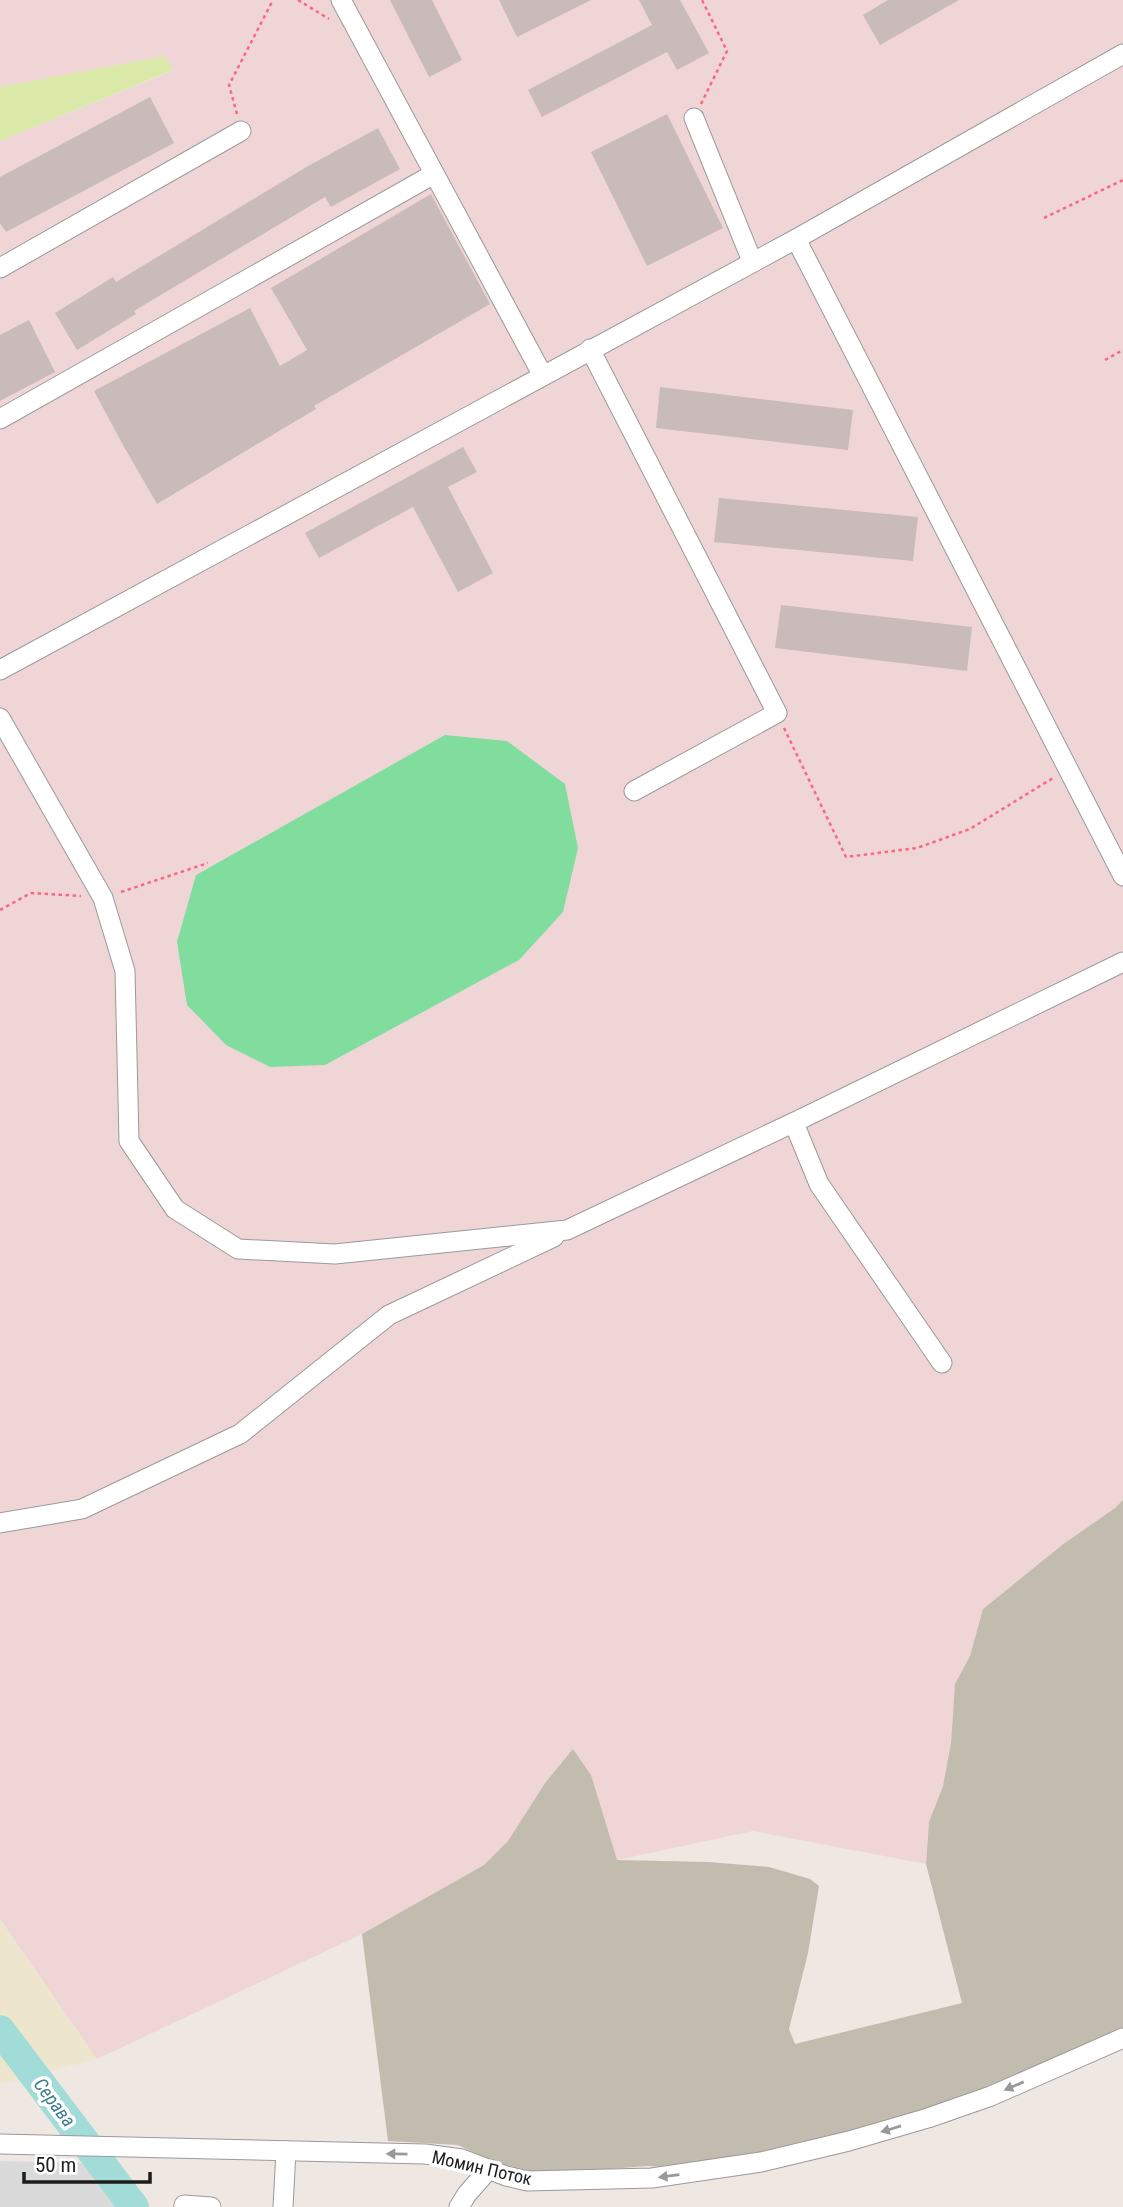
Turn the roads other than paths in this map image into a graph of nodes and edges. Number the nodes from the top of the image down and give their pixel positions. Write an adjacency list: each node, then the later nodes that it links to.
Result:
1 (341, 0): 5 (street)
2 (1123, 54): 6 (street)
3 (694, 118): 7 (street)
4 (241, 131): 8 (street)
5 (434, 174): 10 (street); 11 (street)
6 (796, 239): 7 (street); 15 (street)
7 (752, 261): 9 (street)
8 (0, 268)
9 (590, 349): 10 (street); 14 (street)
10 (542, 374): 12 (street)
11 (0, 419)
12 (0, 670)
13 (0, 718): 18 (street)
14 (634, 790)
15 (1123, 877)
16 (1123, 962): 17 (street)
17 (794, 1123): 18 (street); 19 (street)
18 (567, 1230): 20 (street)
19 (942, 1363)
20 (0, 1523)
21 (1120, 2043): 24 (street, Момин Поток, one-way to 24)
22 (0, 2144): 23 (street, Момин Поток)
23 (286, 2151): 24 (street, Момин Поток, one-way to 23); 27 (street)
24 (489, 2169): 28 (street)
25 (184, 2205): 26 (street)
26 (211, 2207)
27 (283, 2207)
28 (459, 2207)

